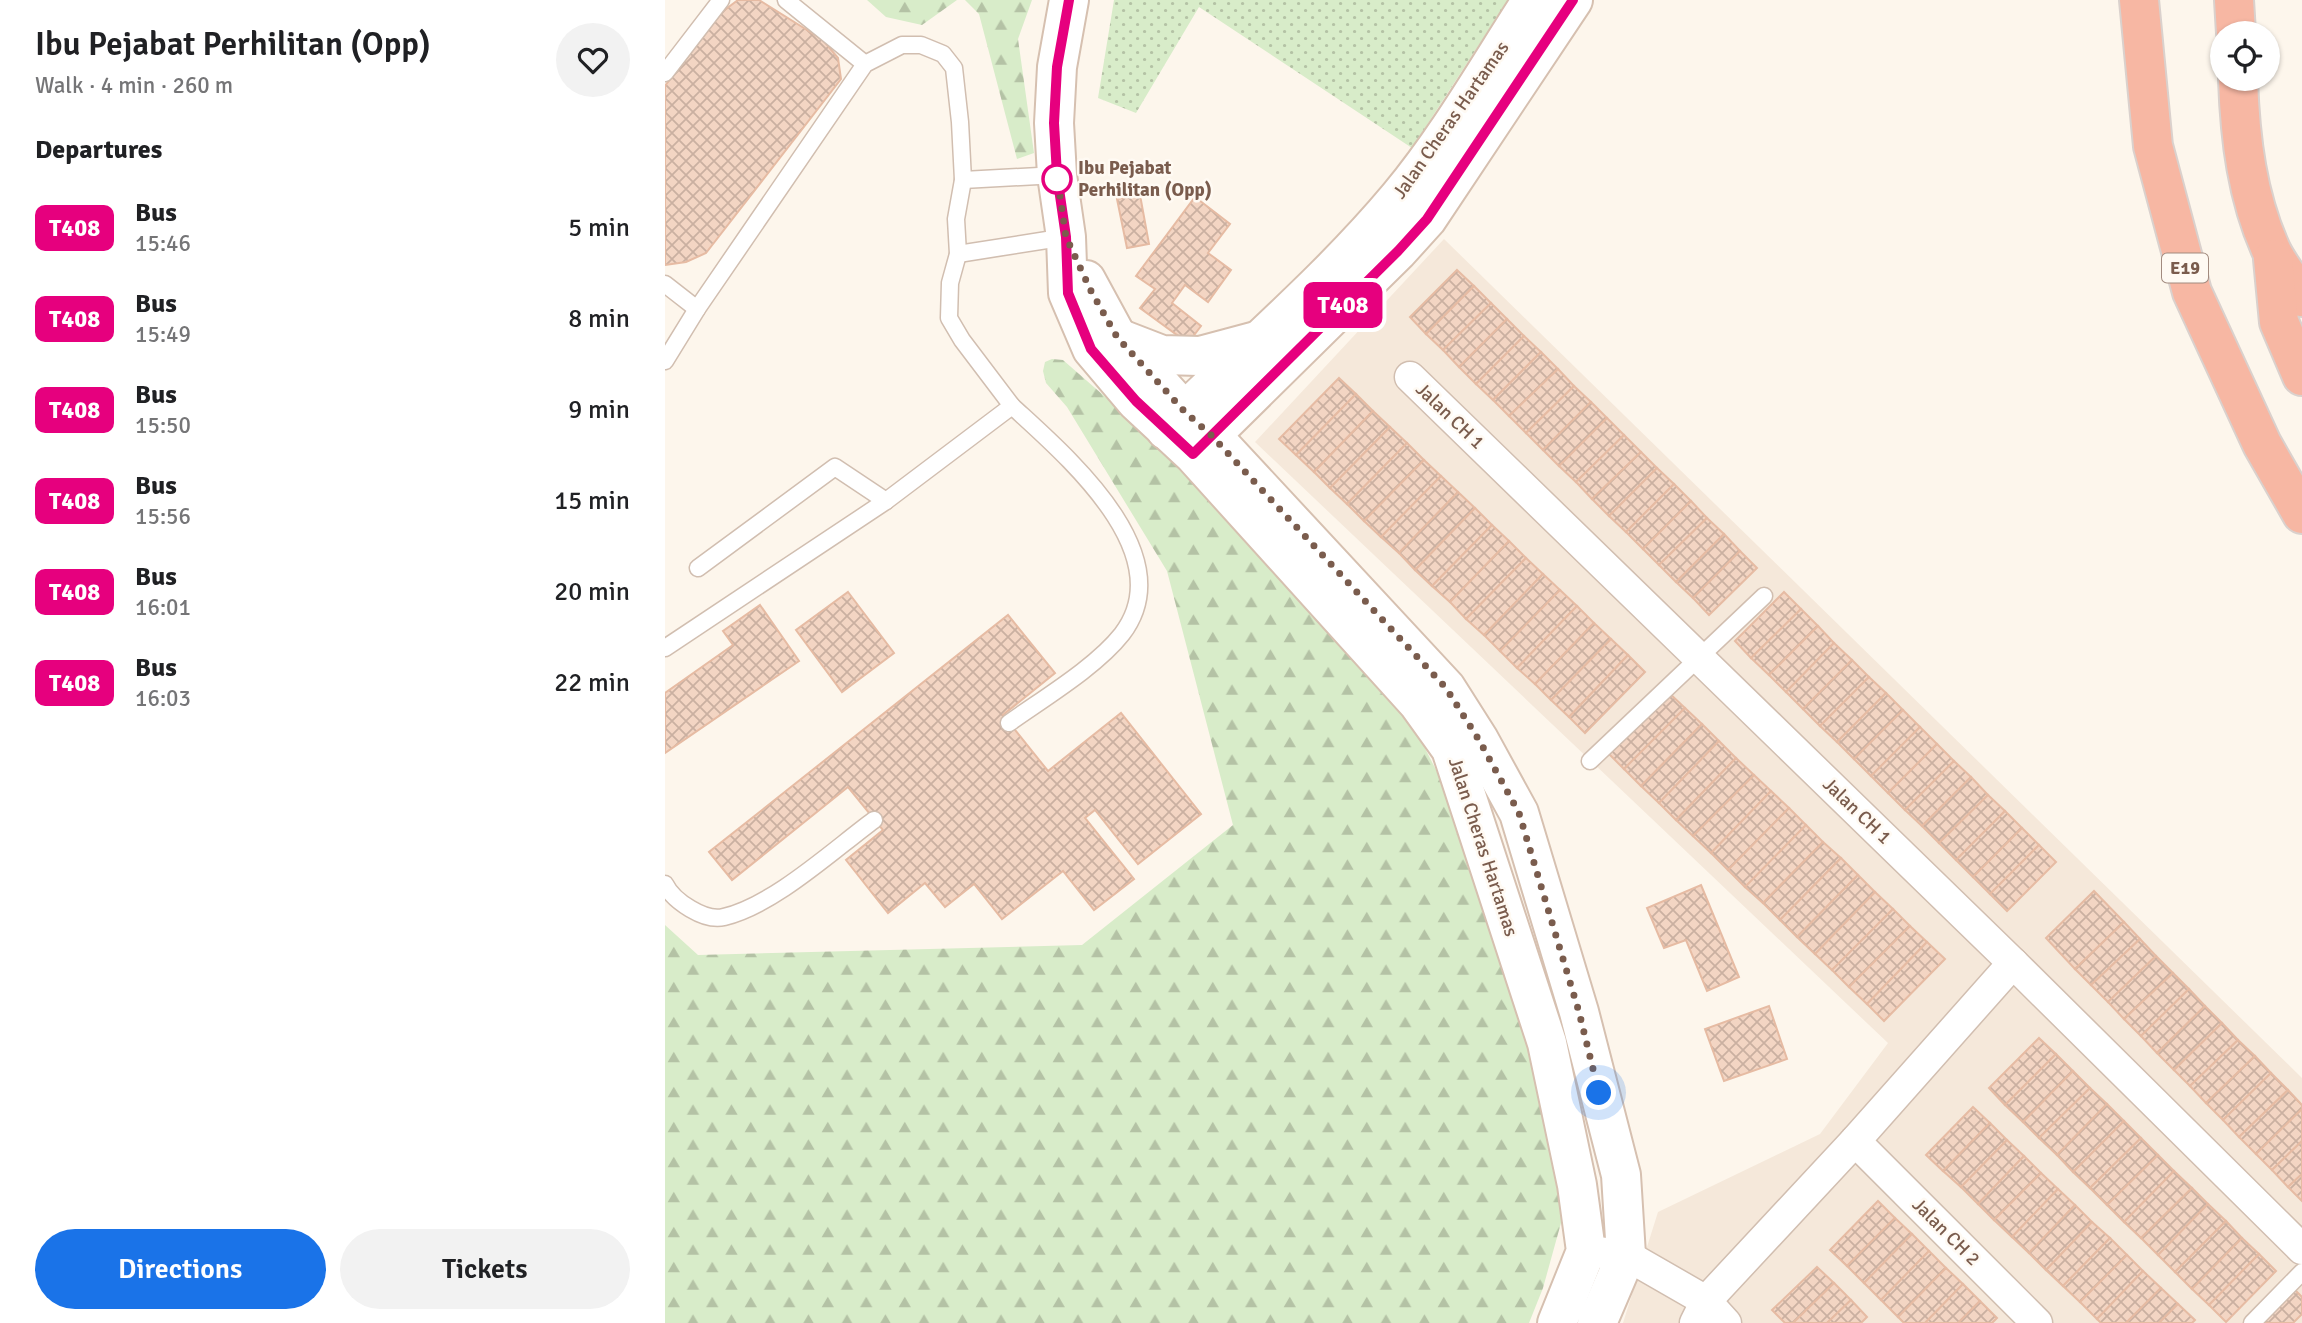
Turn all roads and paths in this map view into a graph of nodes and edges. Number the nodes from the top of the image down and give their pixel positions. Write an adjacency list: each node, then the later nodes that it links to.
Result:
1 (721, 0): 10 (lane)
2 (786, 0): 9 (lane)
3 (1069, 0): 12 (street)
4 (1532, 0): 19 (street, Jalan Cheras Hartamas)
5 (1573, 0): 19 (street, Jalan Cheras Hartamas)
6 (2139, 0): 29 (highway, E19)
7 (2234, 0): 8 (highway)
8 (2235, 21)
9 (865, 64): 13 (lane); 20 (lane)
10 (665, 73)
11 (2238, 91): 15 (highway)
12 (1057, 175): 13 (lane); 14 (street)
13 (963, 180): 16 (lane)
14 (1066, 237): 16 (lane); 21 (street); 27 (street)
15 (2273, 253): 18 (highway); 24 (highway)
16 (958, 254): 26 (lane)
17 (665, 284): 20 (lane)
18 (2302, 297)
19 (1328, 298): 22 (street, Jalan Cheras Hartamas); 27 (street, Jalan Cheras Hartamas)
20 (697, 309): 23 (lane)
21 (1117, 337): 22 (street); 27 (street)
22 (1262, 340): 27 (street, Jalan Cheras Hartamas)
23 (665, 361)
24 (2302, 376)
25 (1410, 377): 33 (street, Jalan CH 1)
26 (1012, 407): 28 (lane); 34 (lane)
27 (1189, 433): 41 (street, Jalan Cheras Hartamas); 42 (street, Jalan Cheras Hartamas)
28 (886, 502): 30 (lane); 32 (lane)
29 (2302, 514)
30 (698, 568)
31 (1764, 596): 33 (lane)
32 (665, 648)
33 (1698, 657): 35 (lane); 38 (street, Jalan CH 1)
34 (1009, 723)
35 (1590, 761)
36 (874, 820): 37 (lane)
37 (665, 884)
38 (2013, 963): 39 (street); 40 (street, Jalan CH 1)
39 (1854, 1141): 44 (street); 48 (street, Jalan CH 2)
40 (2302, 1249)
41 (1586, 1251): 42 (street); 45 (street, Jalan Cheras Hartamas)
42 (1626, 1255): 44 (street); 46 (street, Jalan Cheras Hartamas)
43 (2302, 1272): 49 (lane)
44 (1700, 1312): 47 (street)
45 (1557, 1323)
46 (1597, 1323)
47 (1726, 1323)
48 (2037, 1323)
49 (2252, 1323)

